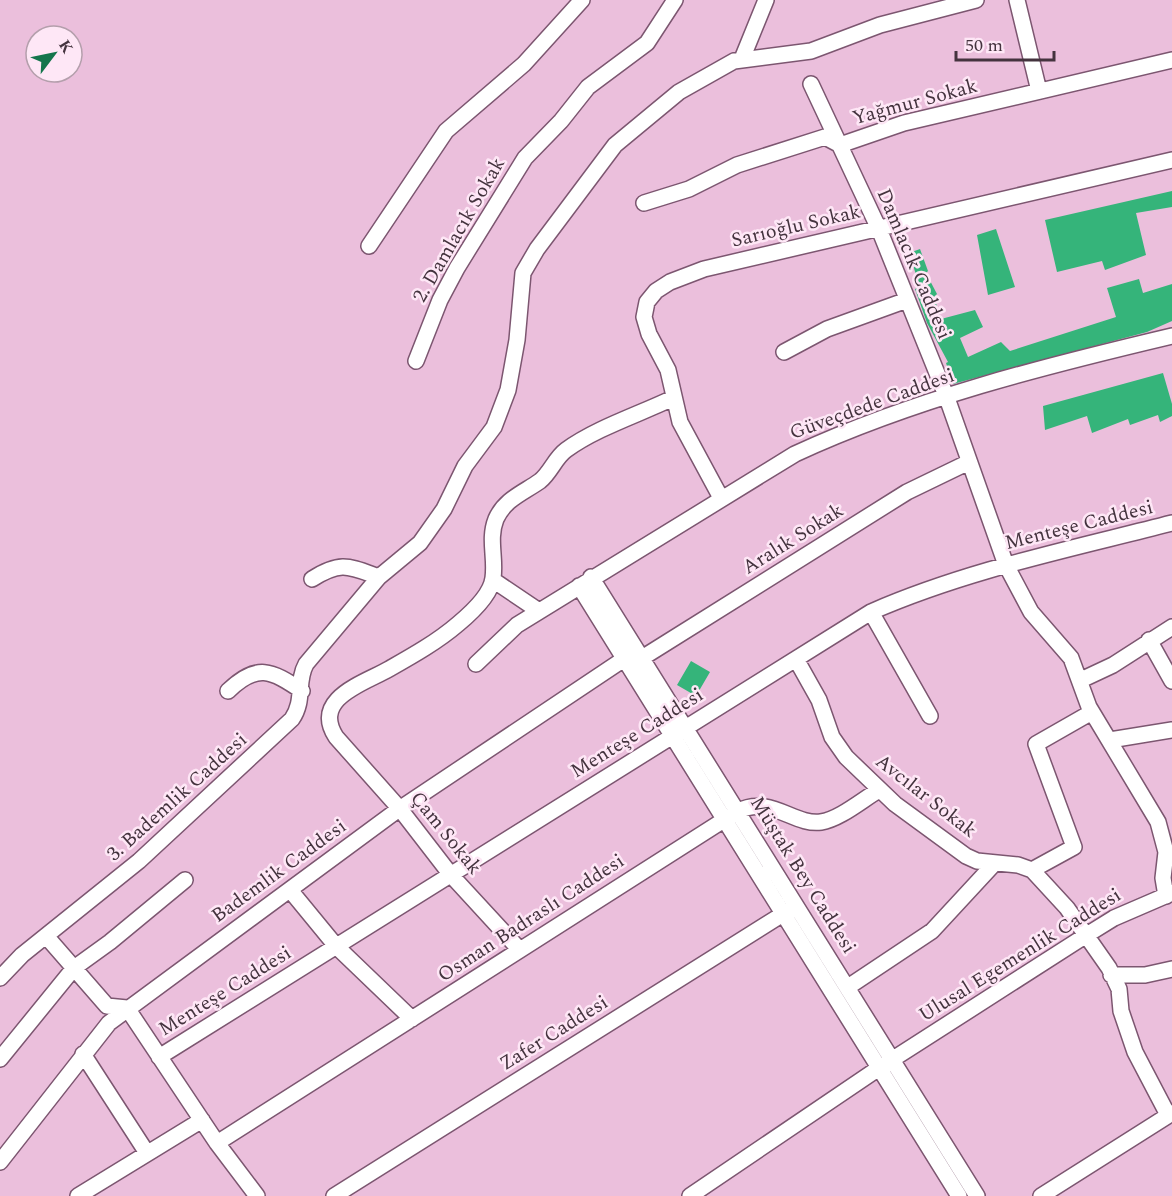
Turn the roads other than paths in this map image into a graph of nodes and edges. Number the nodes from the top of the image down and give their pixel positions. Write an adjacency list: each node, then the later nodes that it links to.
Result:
1 (582, 0): 14 (street)
2 (675, 0): 18 (street, 2. Damlacık Sokak)
3 (766, 0): 6 (street)
4 (976, 0): 6 (street)
5 (1017, 0): 9 (street)
6 (742, 59): 25 (street, 3. Bademlik Caddesi)
7 (1172, 60): 9 (street, Yağmur Sokak)
8 (812, 84): 10 (street, Damlacık Caddesi)
9 (1039, 91): 10 (street, Yağmur Sokak)
10 (840, 146): 12 (street, Yağmur Sokak); 13 (street, Damlacık Caddesi)
11 (1172, 160): 13 (street, Sarıoğlu Sokak)
12 (644, 203)
13 (879, 229): 15 (street, Damlacık Caddesi); 19 (street, Sarıoğlu Sokak)
14 (369, 246)
15 (907, 300): 17 (street); 20 (street, Damlacık Caddesi)
16 (1172, 336): 20 (street, Güveçdede Caddesi)
17 (784, 352)
18 (416, 361)
19 (674, 398): 22 (street, Sarıoğlu Sokak); 27 (street)
20 (946, 398): 21 (street, Damlacık Caddesi); 22 (street, Güveçdede Caddesi)
21 (969, 462): 24 (street, Damlacık Caddesi); 33 (street, Aralık Sokak)
22 (721, 498): 28 (street, Güveçdede Caddesi)
23 (1172, 523): 24 (street, Menteşe Caddesi)
24 (1006, 565): 30 (street, Menteşe Caddesi); 37 (street, Damlacık Caddesi)
25 (378, 577): 26 (street); 40 (street, 3. Bademlik Caddesi)
26 (312, 579)
27 (493, 580): 29 (street); 47 (street, Çam Sokak)
28 (585, 582): 29 (street, Güveçdede Caddesi); 33 (street, Müştak Bey Caddesi); 34 (street, Müştak Bey Caddesi)
29 (539, 611): 36 (street, Güveçdede Caddesi)
30 (871, 612): 35 (street, Menteşe Caddesi); 42 (street)
31 (1172, 627): 32 (street)
32 (1149, 640): 37 (street); 38 (street)
33 (642, 658): 44 (street, Müştak Bey Caddesi)
34 (624, 659): 44 (street, Müştak Bey Caddesi); 47 (street, Bademlik Caddesi)
35 (796, 659): 44 (street, Menteşe Caddesi); 46 (street, Avcılar Sokak)
36 (476, 664)
37 (1081, 680): 41 (street, Damlacık Caddesi)
38 (1172, 681)
39 (228, 691): 40 (street)
40 (302, 691): 56 (street, 3. Bademlik Caddesi)
41 (1092, 712): 45 (street, Damlacık Caddesi); 50 (street)
42 (930, 716)
43 (1172, 730): 45 (street)
44 (679, 732): 48 (street, Müştak Bey Caddesi); 51 (street, Menteşe Caddesi)
45 (1110, 740): 54 (street, Damlacık Caddesi)
46 (879, 790): 48 (street, Osman Badraslı Caddesi); 49 (street, Avcılar Sokak)
47 (400, 809): 51 (street, Çam Sokak); 53 (street, Bademlik Caddesi)
48 (731, 815): 55 (street, Müştak Bey Caddesi); 59 (street, Osman Badraslı Caddesi)
49 (994, 864): 50 (street, Avcılar Sokak); 64 (street)
50 (1032, 870): 57 (street)
51 (451, 875): 58 (street, Menteşe Caddesi); 59 (street, Çam Sokak)
52 (185, 880): 60 (street)
53 (290, 890): 58 (street); 65 (street, Bademlik Caddesi)
54 (1169, 894): 57 (street, Ulusal Egemenlik Caddesi)
55 (790, 909): 64 (street, Müştak Bey Caddesi); 71 (street, Müştak Bey Caddesi); 79 (street, Zafer Caddesi)
56 (46, 936): 60 (street); 63 (street, 3. Bademlik Caddesi)
57 (1085, 936): 62 (street); 70 (street, Ulusal Egemenlik Caddesi)
58 (336, 946): 66 (street); 68 (street, Menteşe Caddesi)
59 (520, 950): 66 (street, Osman Badraslı Caddesi)
60 (74, 968): 65 (street); 69 (street)
61 (1172, 969): 62 (street)
62 (1112, 975): 72 (street)
63 (0, 978)
64 (848, 987): 70 (street, Müştak Bey Caddesi)
65 (127, 1008): 67 (street, Bademlik Caddesi); 68 (street)
66 (412, 1019): 74 (street, Osman Badraslı Caddesi)
67 (83, 1054): 75 (street); 76 (street, Bademlik Caddesi)
68 (159, 1057): 73 (street)
69 (0, 1059)
70 (894, 1059): 71 (street, Ulusal Egemenlik Caddesi); 82 (street, Müştak Bey Caddesi)
71 (879, 1068): 80 (street, Ulusal Egemenlik Caddesi); 81 (street, Müştak Bey Caddesi)
72 (1170, 1114): 83 (street)
73 (202, 1120): 74 (street); 75 (street)
74 (218, 1143): 78 (street)
75 (147, 1154): 77 (street)
76 (0, 1162)
77 (78, 1196)
78 (258, 1196)
79 (335, 1196)
80 (690, 1196)
81 (959, 1196)
82 (977, 1196)
83 (1041, 1196)

